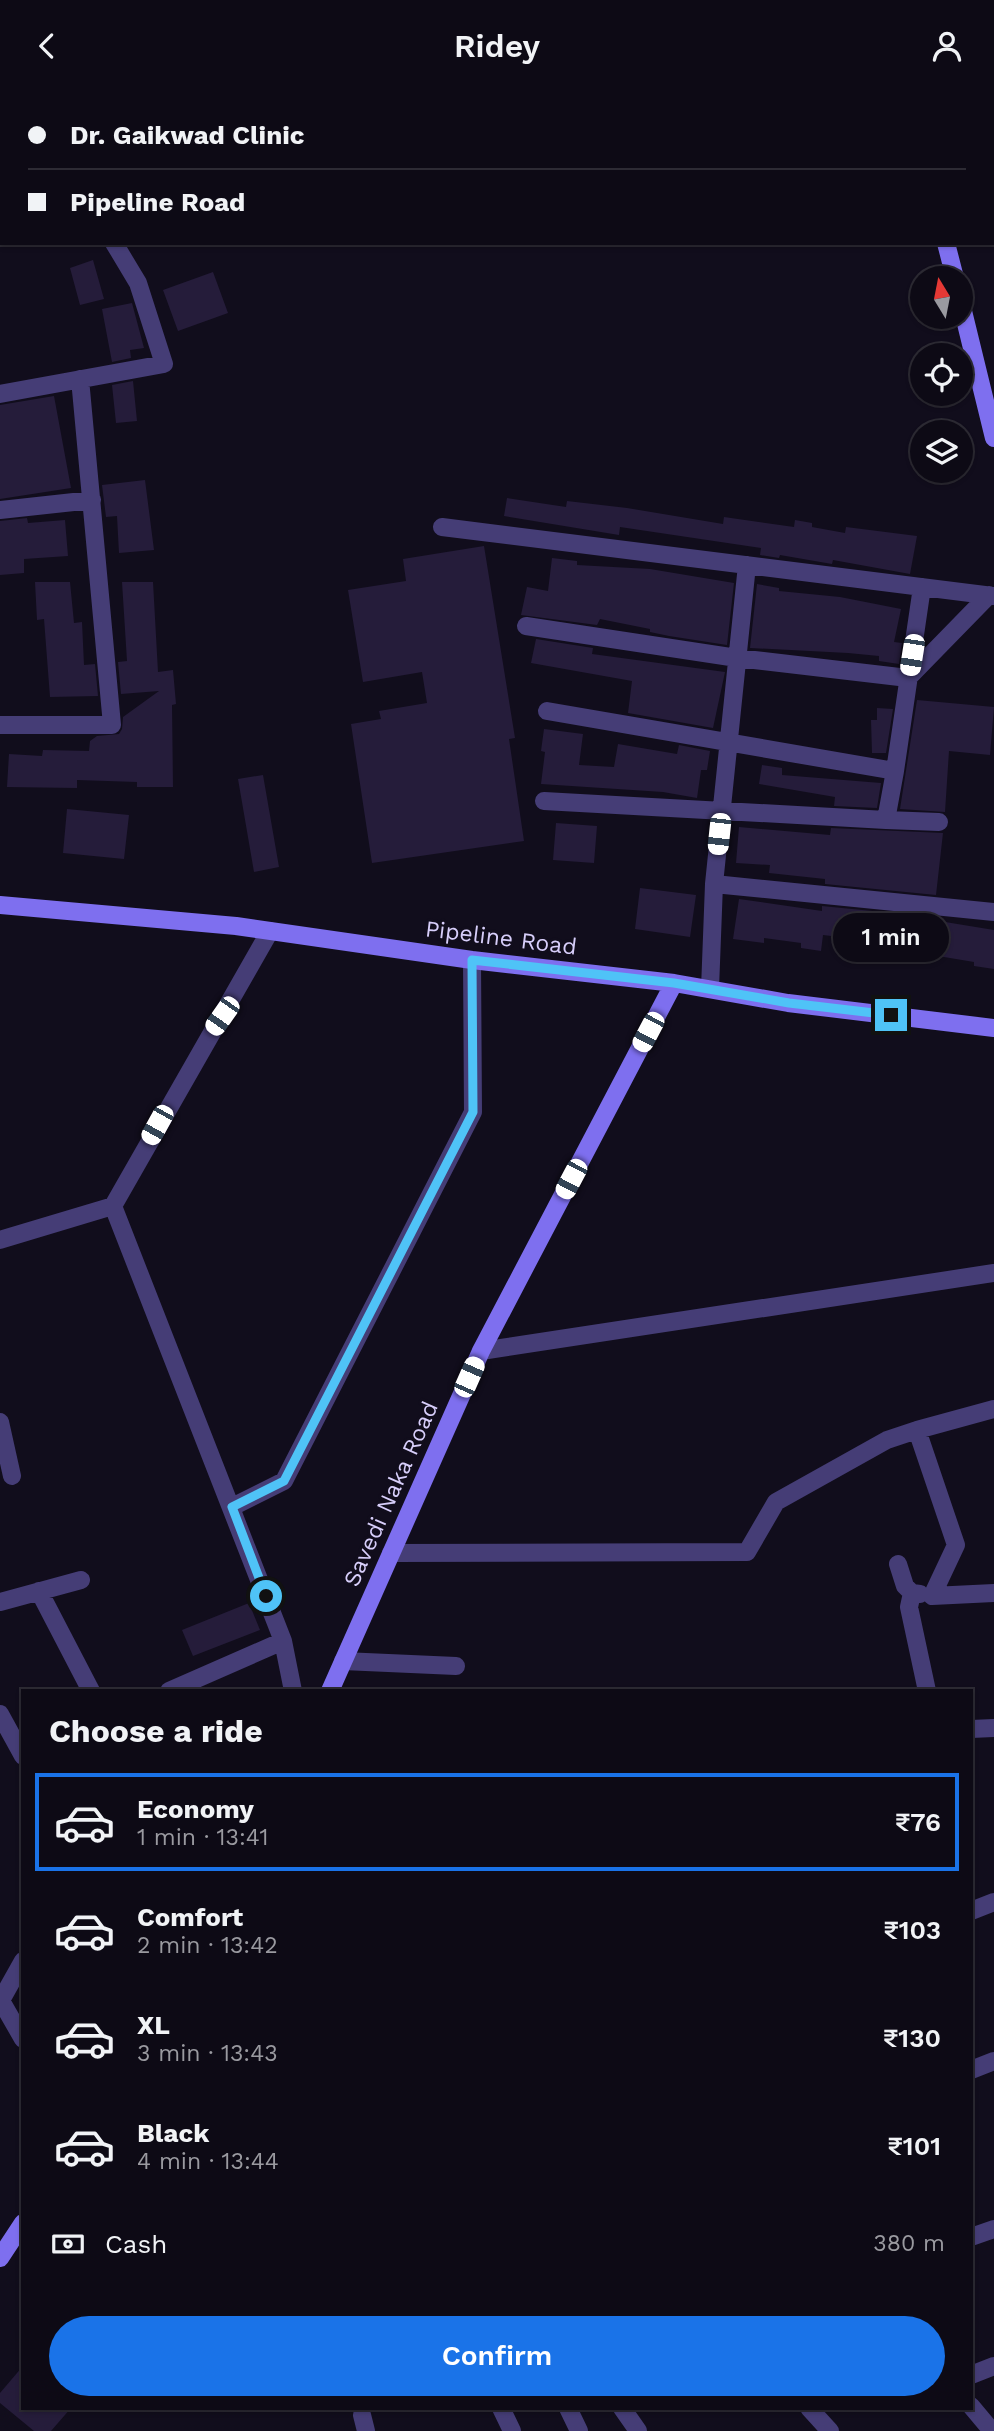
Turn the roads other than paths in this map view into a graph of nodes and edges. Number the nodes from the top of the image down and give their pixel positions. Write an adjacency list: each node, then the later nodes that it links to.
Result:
1 (115, 245): 5 (street)
2 (947, 245): 3 (street)
3 (952, 266)
4 (967, 329): 7 (street)
5 (80, 379): 6 (street); 8 (street)
6 (0, 394)
7 (994, 438)
8 (92, 500): 9 (street); 18 (street)
9 (0, 510)
10 (442, 527): 11 (street)
11 (747, 565): 12 (street); 15 (street)
12 (922, 587): 13 (street); 16 (street)
13 (991, 595): 16 (street)
14 (526, 626): 15 (street)
15 (737, 658): 16 (street); 19 (street)
16 (908, 678): 20 (street)
17 (547, 711): 19 (street)
18 (0, 725)
19 (728, 743): 20 (street); 22 (street)
20 (895, 771): 23 (street)
21 (544, 801): 22 (street)
22 (722, 809): 23 (street); 25 (street)
23 (886, 820): 24 (street)
24 (939, 822)
25 (714, 884): 27 (street); 31 (street)
26 (0, 905): 28 (street, Pipeline Road)
27 (994, 912)
28 (270, 931): 29 (street, Pipeline Road); 33 (street)
29 (472, 960): 30 (street, Pipeline Road); 41 (street)
30 (674, 983): 31 (street, Pipeline Road); 36 (street, Savedi Naka Road)
31 (710, 989): 32 (street, Pipeline Road)
32 (994, 1028)
33 (113, 1206): 34 (street); 41 (street)
34 (0, 1240)
35 (994, 1273): 36 (street)
36 (481, 1351): 42 (street, Savedi Naka Road)
37 (994, 1409): 39 (street)
38 (0, 1422): 40 (street)
39 (917, 1430): 42 (street); 48 (street)
40 (12, 1476)
41 (232, 1507): 50 (street)
42 (391, 1553): 51 (street, Savedi Naka Road)
43 (898, 1564): 46 (street)
44 (81, 1580): 45 (street)
45 (39, 1591): 49 (street); 53 (street)
46 (912, 1593): 48 (street); 57 (street)
47 (994, 1593): 48 (street)
48 (932, 1596)
49 (0, 1602)
50 (283, 1640): 54 (street); 55 (street)
51 (343, 1661): 52 (street); 56 (street, Savedi Naka Road)
52 (456, 1666)
53 (90, 1689)
54 (173, 1689)
55 (293, 1689)
56 (331, 1689)
57 (927, 1689)
58 (0, 1714): 61 (street)
59 (994, 1728): 60 (street)
60 (973, 1729)
61 (21, 1752)
62 (994, 1902): 63 (street)
63 (973, 1910)
64 (21, 1964): 65 (street)
65 (0, 2001): 66 (street)
66 (21, 2036)
67 (994, 2061): 68 (street)
68 (973, 2069)
69 (21, 2226): 72 (street)
70 (994, 2229): 71 (street)
71 (973, 2236)
72 (0, 2257)
73 (994, 2365): 74 (street)
74 (973, 2374)
75 (973, 2408): 84 (street)
76 (501, 2410): 80 (street)
77 (569, 2410): 81 (street)
78 (623, 2410): 82 (street)
79 (810, 2410): 83 (street)
80 (512, 2431)
81 (579, 2431)
82 (638, 2431)
83 (830, 2431)
84 (992, 2431)

